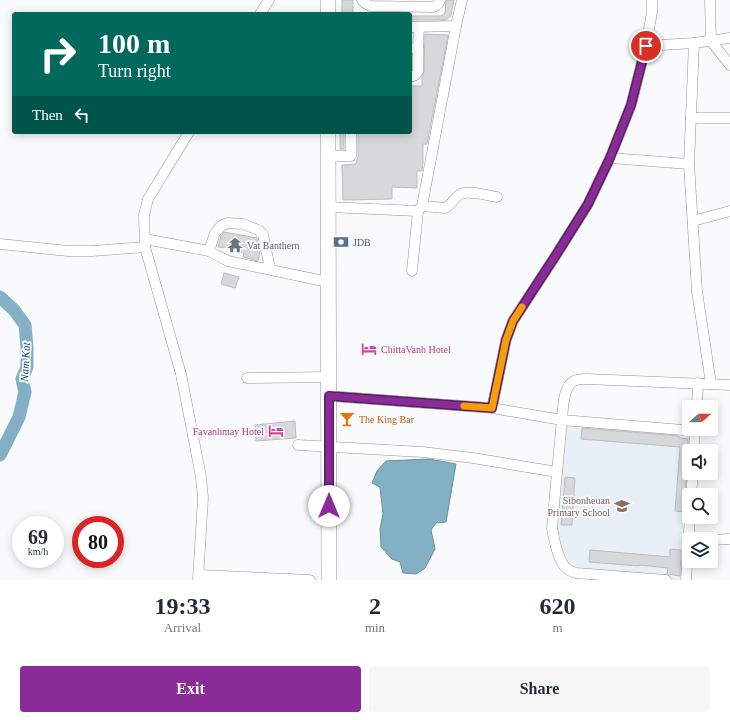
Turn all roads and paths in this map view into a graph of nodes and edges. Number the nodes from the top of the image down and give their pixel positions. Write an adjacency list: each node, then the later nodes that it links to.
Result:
1 (269, 0): 9 (street)
2 (328, 0): 10 (highway)
3 (362, 0): 8 (street)
4 (440, 0): 8 (street)
5 (462, 0): 11 (street)
6 (652, 0): 16 (street)
7 (710, 0): 14 (street)
8 (397, 10)
9 (261, 12)
10 (328, 12)
11 (456, 26): 12 (street); 30 (street)
12 (414, 27): 17 (street)
13 (730, 38): 14 (street)
14 (711, 41): 15 (street); 18 (street)
15 (694, 43): 16 (street); 20 (street)
16 (646, 46): 26 (street)
17 (414, 48): 19 (street)
18 (730, 66)
19 (412, 76)
20 (691, 118): 21 (street); 27 (street)
21 (730, 118)
22 (188, 134): 33 (street)
23 (328, 134): 25 (highway)
24 (351, 134): 25 (street)
25 (328, 156): 29 (highway)
26 (610, 158): 27 (street); 46 (street)
27 (689, 164): 32 (street)
28 (497, 197): 30 (street)
29 (328, 207): 30 (street); 38 (highway)
30 (420, 209): 37 (street)
31 (730, 211): 32 (street)
32 (693, 221): 42 (street)
33 (145, 243): 34 (street); 35 (street); 55 (street)
34 (0, 244)
35 (209, 251): 36 (street); 36 (street)
36 (270, 270): 38 (street)
37 (412, 271)
38 (328, 282): 39 (highway)
39 (329, 377): 40 (street); 44 (highway)
40 (247, 378)
41 (698, 383): 42 (street); 45 (street); 47 (street)
42 (711, 384): 43 (street)
43 (730, 385)
44 (329, 396): 46 (street); 50 (highway)
45 (697, 400)
46 (492, 408): 47 (street)
47 (562, 420): 48 (street); 51 (street)
48 (682, 429)
49 (298, 445): 50 (street)
50 (329, 446): 51 (street); 58 (highway)
51 (557, 472): 59 (street)
52 (730, 539): 53 (street)
53 (718, 540)
54 (687, 568): 60 (street)
55 (199, 578): 56 (street)
56 (240, 578): 57 (street)
57 (310, 580)
58 (329, 580)
59 (666, 580)
60 (686, 580)

